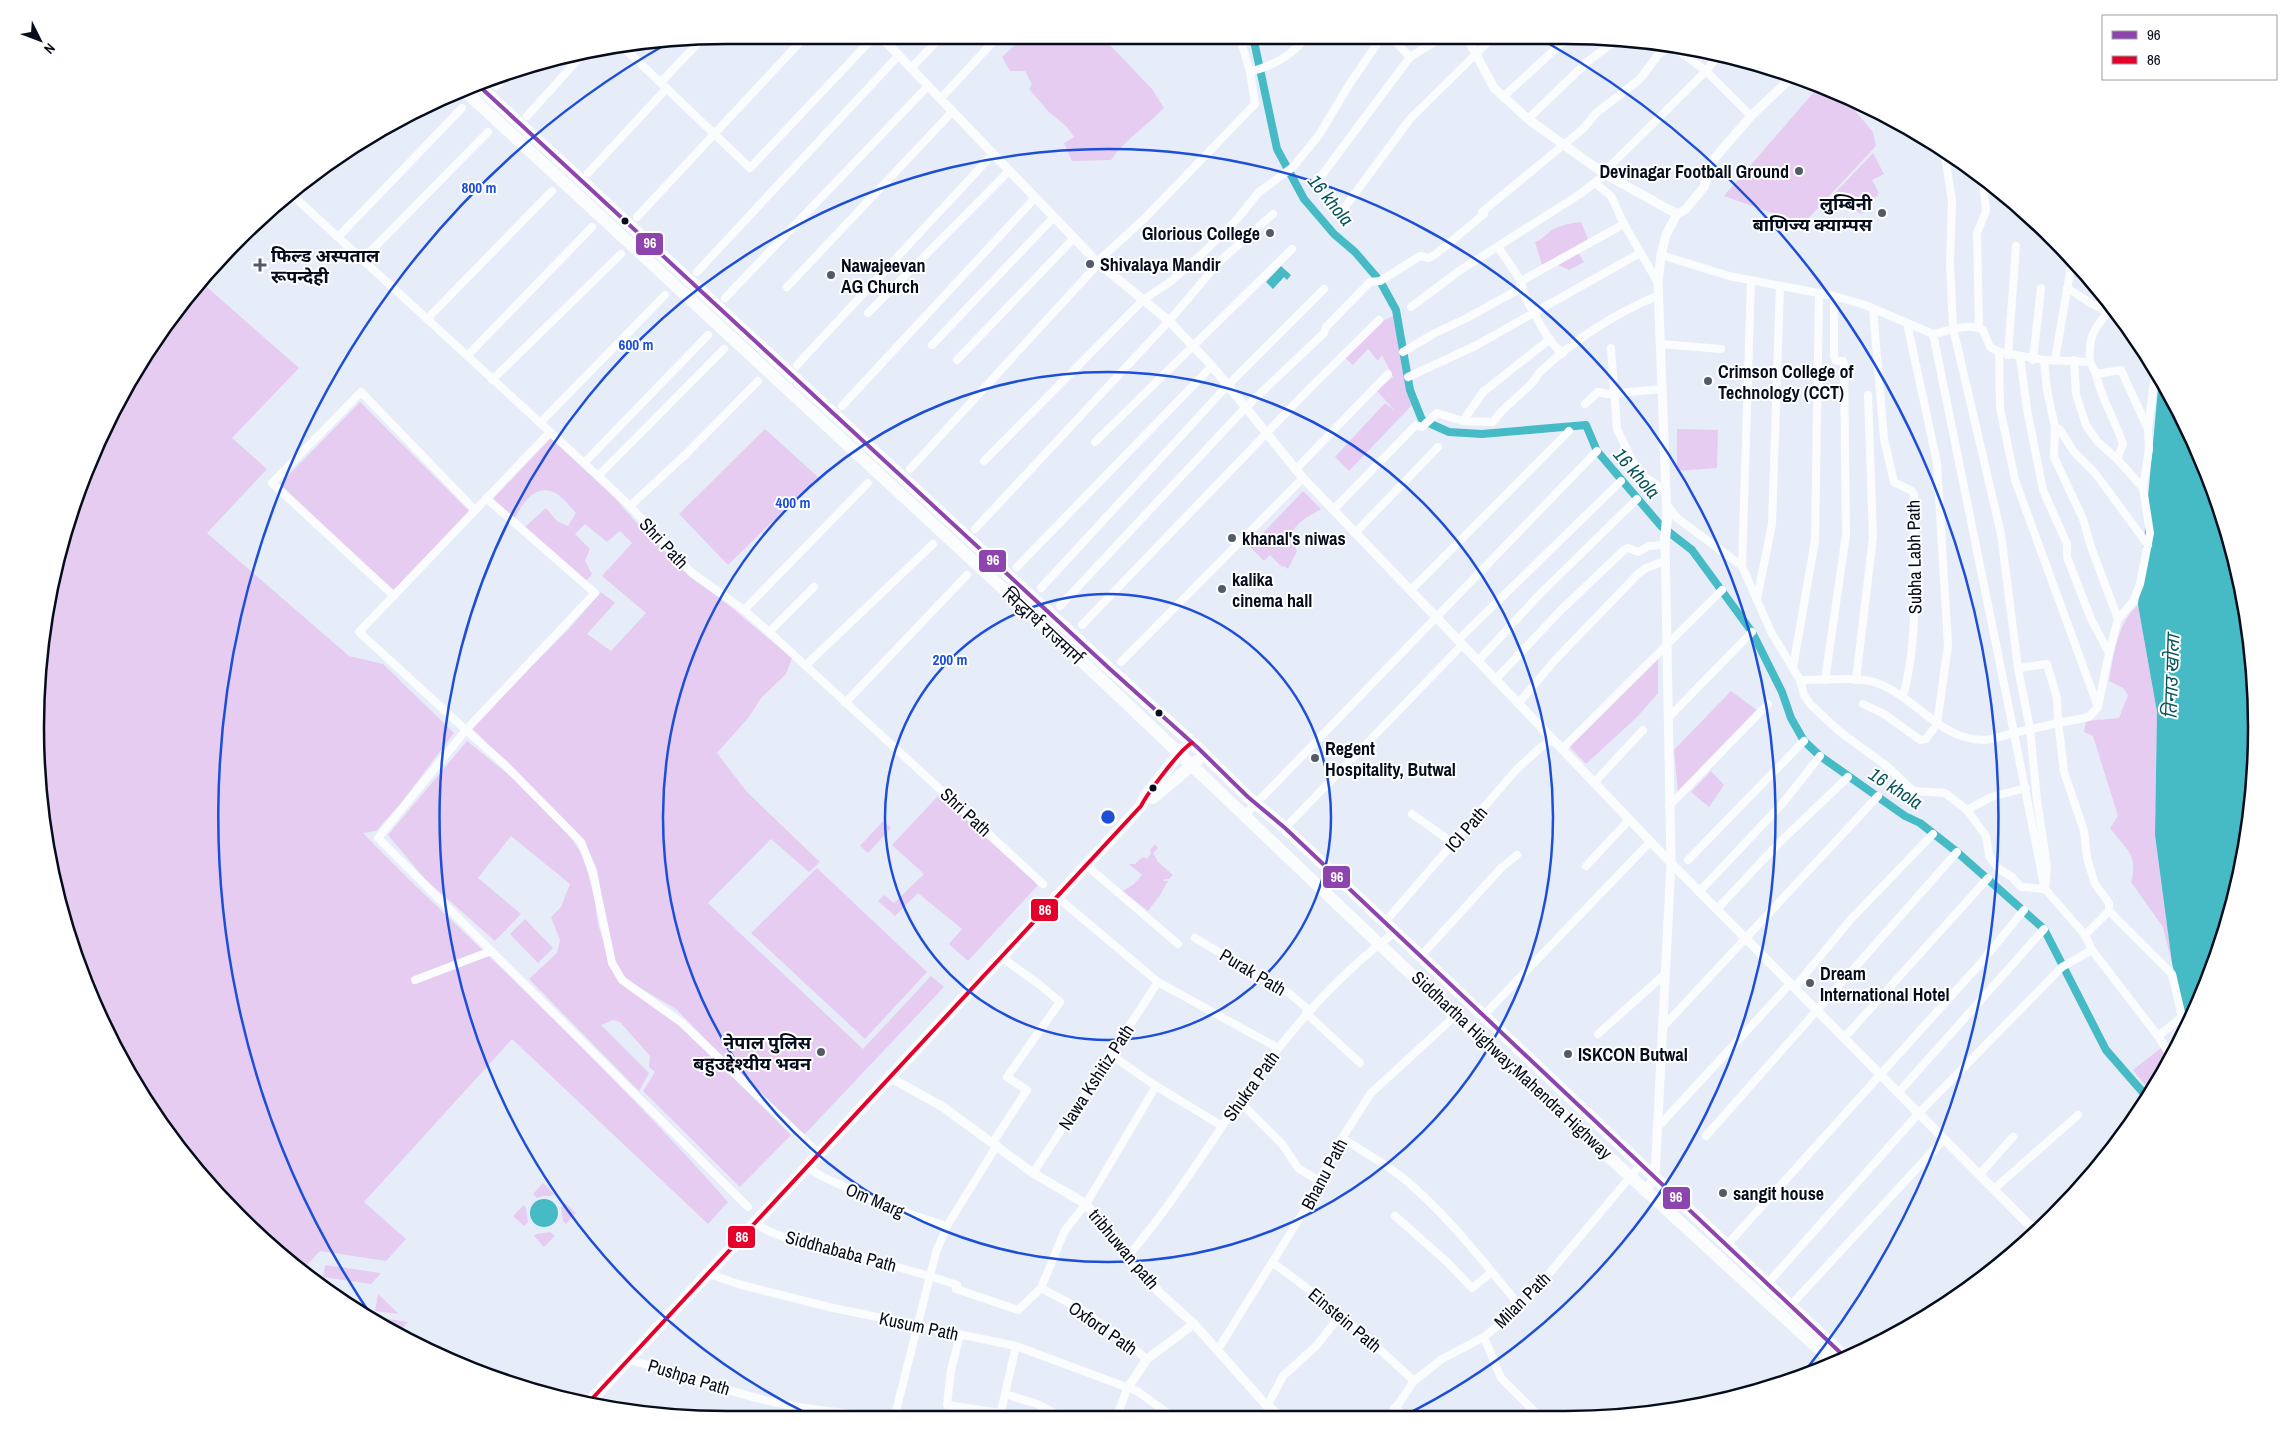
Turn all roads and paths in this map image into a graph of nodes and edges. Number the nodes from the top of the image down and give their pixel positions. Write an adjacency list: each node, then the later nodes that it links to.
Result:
1 (798, 44): 43 (street)
2 (867, 44): 43 (street)
3 (888, 44): 20 (street)
4 (934, 44): 24 (street)
5 (991, 44): 36 (street)
6 (1242, 44): 25 (street)
7 (1298, 44): 25 (street)
8 (1377, 44): 88 (street)
9 (1398, 44): 21 (street)
10 (1431, 44): 21 (street)
11 (1470, 44): 18 (street)
12 (1486, 44): 18 (street)
13 (1561, 44): 35 (street)
14 (696, 45): 28 (street)
15 (1610, 45): 41 (street)
16 (1663, 51): 44 (street)
17 (630, 53): 28 (street)
18 (1475, 53): 35 (street); 58 (street)
19 (1684, 55): 26 (street)
20 (899, 56): 24 (street); 74 (street)
21 (1410, 57): 50 (street)
22 (577, 61): 39 (street)
23 (1714, 61): 26 (street)
24 (911, 68): 31 (street)
25 (1254, 71): 72 (street)
26 (1706, 71): 40 (street); 49 (street)
27 (1786, 81): 40 (street)
28 (661, 82): 32 (street)
29 (498, 84): 30 (street)
30 (496, 86)
31 (928, 86): 36 (street); 87 (street)
32 (667, 88): 43 (street); 48 (street)
33 (483, 90): 215 (highway, सिद्धार्थ राजमार्ग)
34 (469, 95): 218 (highway, सिद्धार्थ राजमार्ग)
35 (1503, 97): 41 (street)
36 (940, 99): 38 (street)
37 (462, 108): 63 (street)
38 (952, 112): 45 (street); 79 (street)
39 (527, 116)
40 (1751, 116): 57 (street)
41 (1528, 119): 44 (street)
42 (488, 132): 71 (street)
43 (714, 132): 59 (street)
44 (1563, 145): 49 (street); 137 (street)
45 (993, 154): 47 (street); 123 (street)
46 (1946, 160): 100 (street)
47 (1009, 170): 55 (street); 94 (street)
48 (588, 173)
49 (1604, 173): 51 (street); 57 (street)
50 (1322, 176)
51 (1595, 183): 61 (street); 66 (street)
52 (1984, 187): 101 (street)
53 (552, 191): 96 (street)
54 (295, 198): 63 (street, Shri Path)
55 (1035, 198): 60 (street); 136 (street)
56 (1273, 214): 98 (street)
57 (1677, 214): 70 (street)
58 (1339, 215)
59 (637, 217)
60 (1054, 218): 64 (street); 106 (street)
61 (1624, 224): 68 (street); 75 (street)
62 (592, 227): 115 (street)
63 (338, 237): 71 (street, Shri Path)
64 (1074, 238): 72 (street); 117 (street)
65 (2016, 246): 114 (street)
66 (1498, 247): 75 (street); 90 (street)
67 (1292, 249): 107 (street)
68 (1640, 252): 77 (street); 95 (street)
69 (621, 254): 128 (street)
70 (1661, 255): 76 (street); 77 (street)
71 (362, 260): 96 (street, Shri Path)
72 (1097, 263): 88 (street); 151 (street)
73 (2072, 269): 81 (street)
74 (697, 272)
75 (1521, 281): 95 (street); 111 (street)
76 (1751, 281): 78 (street); 172 (street)
77 (1658, 283): 84 (street)
78 (1780, 286): 85 (street); 180 (street)
79 (787, 287)
80 (2041, 288): 118 (street)
81 (2067, 288): 91 (street); 120 (street)
82 (1324, 290): 131 (street)
83 (665, 294): 139 (street)
84 (1659, 295): 105 (street); 113 (street)
85 (1819, 295): 86 (street); 194 (street)
86 (1834, 296): 92 (street); 198 (street)
87 (726, 298)
88 (1143, 300): 98 (street); 149 (street)
89 (2100, 303): 91 (street)
90 (1411, 307)
91 (2098, 307): 93 (street)
92 (1873, 309): 99 (street); 200 (street, Subha Labh Path)
93 (2108, 312): 122 (street)
94 (868, 313)
95 (1534, 313): 104 (street); 127 (street)
96 (427, 319): 115 (street, Shri Path)
97 (1378, 320): 144 (street)
98 (1169, 321): 107 (street); 166 (street)
99 (1907, 323): 103 (street); 208 (street)
100 (1953, 328): 101 (street); 103 (street); 195 (street)
101 (1979, 328): 112 (street)
102 (708, 334): 150 (street)
103 (1933, 334): 212 (street)
104 (1550, 340): 113 (street); 138 (street)
105 (1661, 344): 110 (street); 132 (street)
106 (932, 345)
107 (1194, 347): 124 (street); 145 (street)
108 (1611, 348): 133 (street)
109 (724, 349): 153 (street)
110 (1721, 349)
111 (1404, 352)
112 (1999, 352): 114 (street); 205 (street)
113 (1562, 354): 138 (street)
114 (2008, 355): 116 (street)
115 (467, 356): 128 (street, Shri Path)
116 (2020, 357): 118 (street); 190 (street)
117 (958, 360)
118 (2033, 360): 119 (street)
119 (2044, 360): 120 (street); 140 (street)
120 (2055, 360): 121 (street)
121 (2074, 360): 122 (street); 148 (street)
122 (2090, 362): 126 (street)
123 (797, 365)
124 (1212, 366): 131 (street); 173 (street)
125 (1388, 374): 152 (street)
126 (2096, 374): 141 (street); 148 (street)
127 (1408, 377)
128 (492, 380): 139 (street, Shri Path)
129 (758, 381): 162 (street)
130 (2155, 382): 141 (street)
131 (1228, 386): 137 (street); 176 (street)
132 (1662, 389): 133 (street); 158 (street)
133 (1614, 393): 135 (street); 158 (street)
134 (1868, 395): 199 (street)
135 (1585, 404)
136 (842, 406)
137 (1245, 408): 144 (street); 181 (street)
138 (1463, 421): 164 (street)
139 (540, 423): 143 (street, Shri Path)
140 (2055, 427): 170 (street); 184 (street)
141 (2148, 428): 157 (street)
142 (1569, 431): 177 (street)
143 (550, 432): 150 (street, Shri Path); 159 (street)
144 (1266, 433): 152 (street); 185 (street)
145 (1095, 442)
146 (1438, 447): 167 (street)
147 (1597, 451): 183 (street)
148 (2117, 459): 157 (street)
149 (984, 462)
150 (584, 463): 153 (street, Shri Path)
151 (910, 469)
152 (1295, 470): 154 (street)
153 (598, 476): 162 (street, Shri Path)
154 (1303, 478): 164 (street); 192 (street)
155 (1621, 481): 188 (street)
156 (868, 483): 182 (street)
157 (2143, 488): 170 (street)
158 (1666, 490): 161 (street)
159 (486, 498): 163 (street); 210 (street)
160 (1638, 499): 191 (street)
161 (1667, 505): 165 (street); 172 (street)
162 (630, 506): 182 (street, Shri Path)
163 (475, 510): 179 (street); 179 (street)
164 (1333, 510): 167 (street)
165 (1667, 519): 168 (main road)
166 (974, 529)
167 (1355, 533): 177 (street)
168 (1665, 543): 171 (street); 196 (street)
169 (933, 544): 193 (street)
170 (2148, 545): 184 (street)
171 (1665, 560): 189 (street); 202 (street)
172 (1742, 566): 180 (street)
173 (1018, 567)
174 (968, 575): 201 (street)
175 (814, 587): 186 (street)
176 (1041, 588)
177 (1411, 590): 183 (street)
178 (1722, 590): 189 (street)
179 (394, 596): 210 (street)
180 (1756, 599): 194 (street)
181 (1060, 606)
182 (744, 610): 186 (street, Shri Path)
183 (1435, 617): 188 (street); 225 (street)
184 (2118, 619): 190 (street)
185 (1082, 625)
186 (769, 632): 193 (street, Shri Path)
187 (1752, 632): 206 (street)
188 (1460, 643): 191 (street); 232 (street)
189 (1666, 646): 206 (street); 216 (street)
190 (2109, 653): 205 (street)
191 (1478, 661): 196 (street)
192 (1121, 662)
193 (806, 665): 201 (street, Shri Path)
194 (1793, 668): 197 (street)
195 (2018, 668): 207 (street); 209 (street)
196 (1495, 680): 202 (street)
197 (1800, 680): 198 (street); 228 (street)
198 (1825, 680): 199 (street)
199 (1856, 680): 200 (street)
200 (1903, 697): 208 (street)
201 (845, 703): 243 (street, Shri Path)
202 (1518, 704): 213 (street)
203 (1768, 704): 227 (street)
204 (1863, 704): 208 (street)
205 (2098, 707): 207 (street)
206 (1668, 718): 227 (street)
207 (2058, 720): 209 (street); 249 (street)
208 (1937, 724): 212 (street)
209 (2030, 729): 212 (street); 244 (street)
210 (466, 730): 259 (street); 292 (street)
211 (1643, 730): 222 (street)
212 (2014, 733): 223 (street)
213 (1552, 740): 216 (street); 235 (street, ICI Path)
214 (1804, 741): 238 (street)
215 (1192, 743): 217 (highway, Siddhartha Highway;Mahendra Highway); 218 (highway)
216 (1562, 749): 222 (street)
217 (1202, 753): 220 (highway); 225 (highway, Siddhartha Highway;Mahendra Highway)
218 (1180, 754): 220 (highway, सिद्धार्थ राजमार्ग); 226 (highway)
219 (1820, 756): 245 (street)
220 (1192, 766): 226 (highway); 230 (highway, Siddhartha Highway;Mahendra Highway)
221 (1848, 777): 247 (street)
222 (1594, 783): 231 (street)
223 (2026, 788): 228 (street); 244 (street)
224 (1878, 796): 255 (street)
225 (1256, 802): 230 (street); 232 (highway, Siddhartha Highway;Mahendra Highway)
226 (1141, 806): 240 (highway)
227 (1669, 806): 239 (street)
228 (1967, 810): 244 (street)
229 (1412, 814): 235 (street)
230 (1244, 815): 256 (highway, Siddhartha Highway;Mahendra Highway)
231 (1629, 820): 234 (street); 241 (street)
232 (1285, 828): 250 (highway, Siddhartha Highway;Mahendra Highway)
233 (1933, 834): 265 (street)
234 (1650, 842): 239 (street); 269 (street)
235 (1454, 843): 250 (street, ICI Path)
236 (1957, 852): 266 (street)
237 (1517, 855): 261 (street)
238 (1688, 860)
239 (1671, 863): 245 (street); 262 (street)
240 (1086, 865): 246 (highway); 257 (street)
241 (1586, 866)
242 (1988, 878): 273 (street)
243 (1043, 884)
244 (2045, 889): 253 (street)
245 (1699, 892): 247 (street)
246 (1057, 897): 260 (highway); 264 (street)
247 (1717, 909): 255 (street)
248 (2024, 910): 278 (street)
249 (2109, 911): 253 (street); 272 (street)
250 (1384, 923): 252 (highway, Siddhartha Highway;Mahendra Highway)
251 (2044, 929): 281 (street)
252 (1394, 933): 256 (street, Shukra Path); 261 (highway, Siddhartha Highway;Mahendra Highway)
253 (2085, 935): 258 (street)
254 (1195, 938): 267 (street, Purak Path)
255 (1745, 938): 265 (street); 270 (street)
256 (1380, 943): 267 (street, Shukra Path); 268 (highway, Siddhartha Highway;Mahendra Highway)
257 (1178, 944)
258 (2092, 950): 272 (street); 283 (street)
259 (491, 951): 263 (street); 303 (street)
260 (1001, 957): 279 (highway); 291 (street)
261 (1420, 957): 269 (highway, Siddhartha Highway;Mahendra Highway)
262 (1665, 974): 270 (street); 271 (street)
263 (415, 980)
264 (1158, 982): 274 (street); 276 (street, Nawa Kshitiz Path)
265 (1792, 986): 266 (street); 286 (street)
266 (1816, 1010): 273 (street); 287 (street)
267 (1307, 1012): 274 (street, Shukra Path); 277 (street, Purak Path)
268 (1455, 1016): 289 (street, Bhanu Path); 297 (highway, Siddhartha Highway;Mahendra Highway)
269 (1483, 1016): 293 (highway, Siddhartha Highway;Mahendra Highway)
270 (1662, 1028): 286 (street)
271 (1598, 1034)
272 (2158, 1036): 275 (street)
273 (1844, 1038): 278 (street)
274 (1278, 1048): 282 (street, Shukra Path)
275 (2167, 1050)
276 (1111, 1055): 280 (street); 295 (street, Nawa Kshitiz Path)
277 (1360, 1063)
278 (1880, 1074): 281 (street); 308 (street)
279 (891, 1078): 291 (street, tribhuwan path); 292 (highway)
280 (1156, 1086): 285 (street); 302 (street)
281 (1898, 1093): 283 (street)
282 (1239, 1101): 285 (street, Shukra Path); 299 (street)
283 (1919, 1113): 290 (street); 314 (street)
284 (2078, 1115): 301 (street)
285 (1222, 1126): 309 (street, Shukra Path)
286 (1657, 1128): 298 (street)
287 (1706, 1136)
288 (2013, 1137): 296 (street)
289 (1342, 1138): 299 (street, Bhanu Path); 311 (street)
290 (1944, 1139): 296 (street); 316 (street)
291 (995, 1144): 295 (street, tribhuwan path); 306 (street)
292 (818, 1153): 294 (highway)
293 (1641, 1164): 297 (street, Milan Path); 298 (highway, Siddhartha Highway;Mahendra Highway)
294 (807, 1166): 305 (highway); 306 (street, Om Marg)
295 (1033, 1173): 302 (street, tribhuwan path)
296 (1980, 1174): 301 (street)
297 (1632, 1175): 300 (highway, Siddhartha Highway;Mahendra Highway); 317 (street, Milan Path)
298 (1655, 1177): 300 (street); 308 (highway, Siddhartha Highway;Mahendra Highway)
299 (1318, 1181): 310 (street, Bhanu Path)
300 (1647, 1189): 326 (highway, Siddhartha Highway;Mahendra Highway)
301 (1994, 1190): 307 (street)
302 (1086, 1204): 309 (street, tribhuwan path); 315 (street)
303 (748, 1207)
304 (1396, 1216): 311 (street)
305 (754, 1222): 312 (highway); 313 (street, Siddhababa Path)
306 (947, 1226): 313 (street)
307 (2031, 1227)
308 (1727, 1244): 314 (highway, Siddhartha Highway;Mahendra Highway)
309 (1127, 1257): 319 (street, tribhuwan path)
310 (1273, 1263): 318 (street, Einstein Path); 324 (street, Bhanu Path)
311 (1492, 1272): 317 (street)
312 (707, 1273): 320 (street, Kusum Path); 327 (highway)
313 (930, 1276): 315 (street); 320 (street)
314 (1768, 1283): 316 (highway, Siddhartha Highway;Mahendra Highway)
315 (1041, 1288): 328 (street, Oxford Path)
316 (1791, 1306): 325 (highway, Siddhartha Highway;Mahendra Highway)
317 (1521, 1307): 322 (street, Milan Path)
318 (1340, 1316): 329 (street, Einstein Path); 333 (street)
319 (1194, 1324): 324 (street, tribhuwan path); 328 (street)
320 (916, 1326): 321 (street, Kusum Path); 336 (street)
321 (960, 1335): 323 (street, Kusum Path); 337 (street)
322 (1484, 1338): 329 (street, Milan Path); 345 (street)
323 (1016, 1346): 330 (street, Kusum Path); 331 (street)
324 (1217, 1352): 333 (street, tribhuwan path)
325 (1840, 1353)
326 (1829, 1358)
327 (628, 1360): 332 (highway); 335 (street, Pushpa Path)
328 (1147, 1360): 330 (street)
329 (1414, 1381): 334 (street, Milan Path)
330 (1128, 1389): 340 (street); 341 (street, Kusum Path)
331 (1005, 1394): 338 (street); 339 (street)
332 (593, 1398)
333 (1267, 1406): 342 (street, tribhuwan path)
334 (1394, 1408): 343 (street, Milan Path); 344 (street)
335 (825, 1411)
336 (896, 1411)
337 (982, 1411)
338 (1001, 1411)
339 (1052, 1411)
340 (1119, 1411)
341 (1166, 1411)
342 (1274, 1411)
343 (1392, 1411)
344 (1399, 1411)
345 (1534, 1411)

